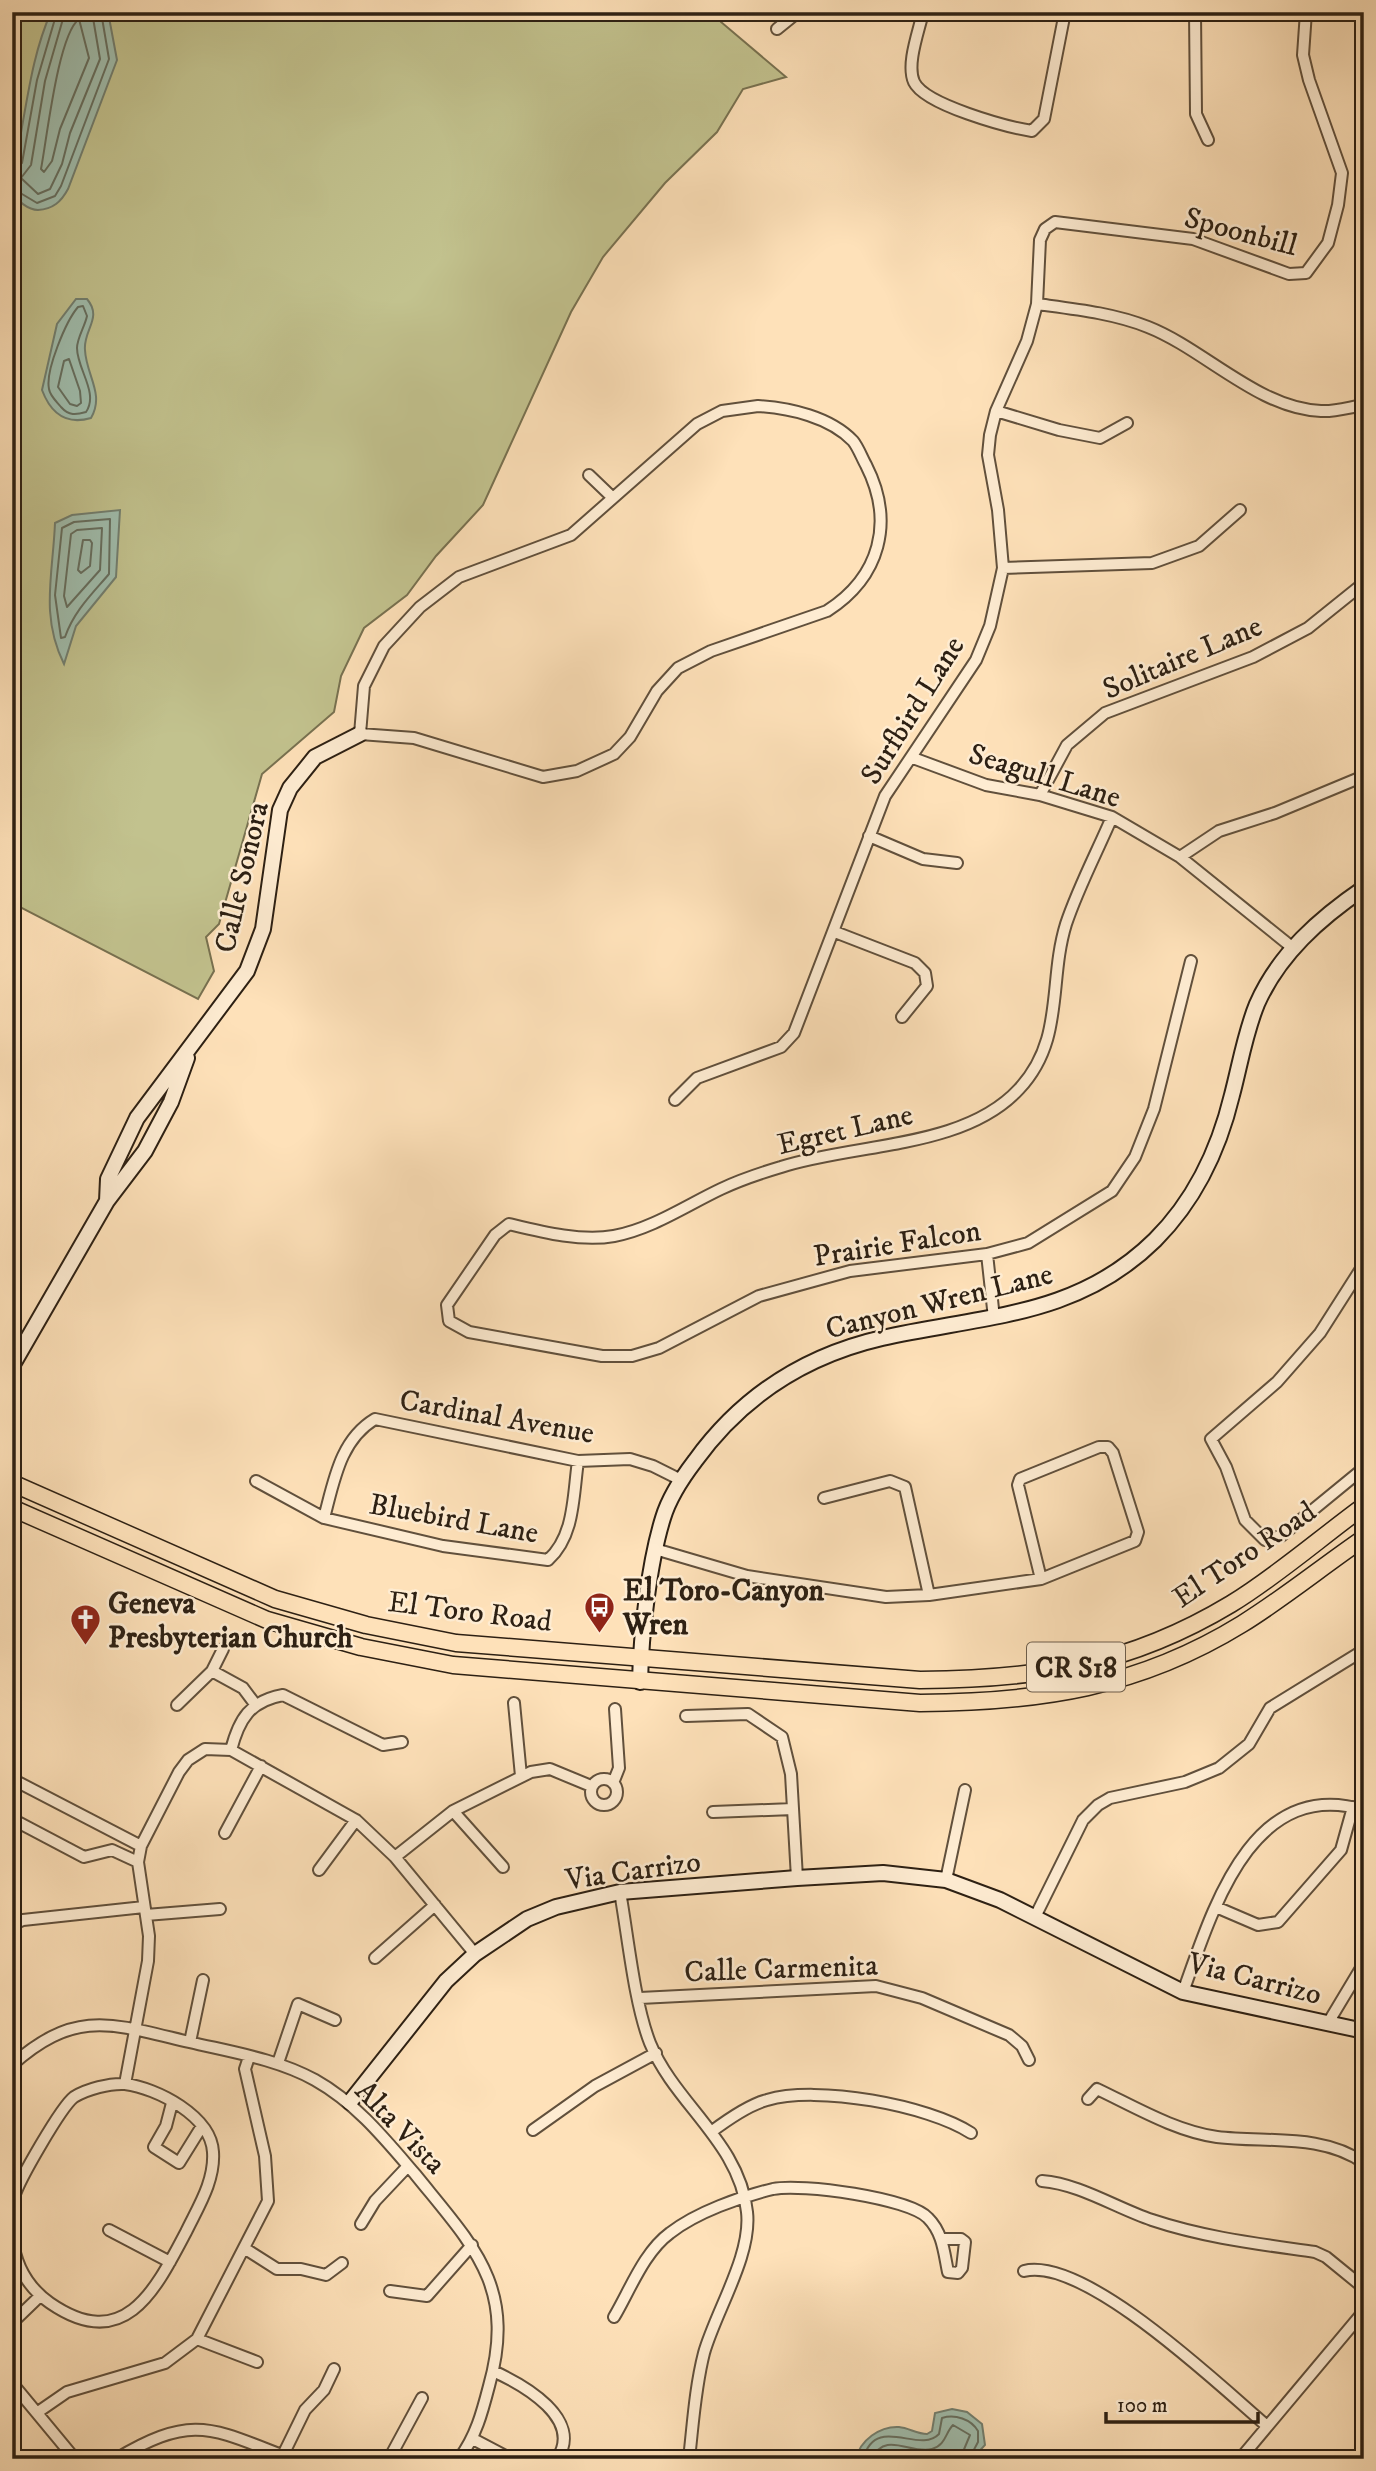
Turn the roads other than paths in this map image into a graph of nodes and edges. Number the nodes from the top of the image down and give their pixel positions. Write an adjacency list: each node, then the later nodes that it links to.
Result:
1 (798, 12): 6 (street)
2 (923, 12): 3 (street)
3 (1065, 12)
4 (1195, 12): 7 (street)
5 (1306, 12): 8 (street, Spoonbill)
6 (777, 29)
7 (1208, 140)
8 (1045, 229): 9 (street, Surfbird Lane)
9 (1037, 304): 10 (street); 11 (street, Surfbird Lane)
10 (1364, 405)
11 (996, 411): 12 (street); 16 (street, Surfbird Lane)
12 (1126, 423)
13 (589, 475): 14 (street)
14 (613, 498): 18 (street); 18 (street)
15 (1240, 510): 16 (street)
16 (1003, 568): 19 (street, Surfbird Lane)
17 (1364, 583): 21 (street, Solitaire Lane)
18 (360, 734): 31 (street, Calle Sonora)
19 (913, 758): 21 (street, Seagull Lane); 23 (street, Surfbird Lane)
20 (1364, 776): 24 (street)
21 (1040, 796): 22 (street, Seagull Lane)
22 (1112, 817): 24 (street, Seagull Lane); 39 (street, Egret Lane)
23 (869, 836): 25 (street); 27 (street, Surfbird Lane)
24 (1180, 857): 28 (street, Seagull Lane)
25 (957, 863)
26 (1364, 888): 28 (street, Canyon Wren Lane)
27 (835, 932): 30 (street); 32 (street, Surfbird Lane)
28 (1293, 948): 38 (street, Canyon Wren Lane)
29 (1191, 961): 36 (street, Prairie Falcon)
30 (902, 1017)
31 (190, 1050): 33 (street, Calle Sonora); 34 (street, Calle Sonora)
32 (675, 1100)
33 (142, 1111): 34 (street); 35 (street, Calle Sonora)
34 (164, 1114): 35 (street, Calle Sonora)
35 (107, 1201): 40 (street, Calle Sonora)
36 (987, 1254): 38 (street); 39 (street, Prairie Falcon)
37 (1364, 1264): 42 (street)
38 (994, 1318): 43 (street, Canyon Wren Lane)
39 (449, 1321)
40 (12, 1366)
41 (578, 1461): 43 (street, Cardinal Avenue); 49 (street, Cardinal Avenue); 49 (street, Bluebird Lane)
42 (1364, 1468)
43 (681, 1480): 51 (street, Canyon Wren Lane)
44 (256, 1481): 49 (street, Bluebird Lane)
45 (12, 1483): 56 (main road, El Toro Road / CR S18)
46 (824, 1499): 53 (street)
47 (1364, 1506): 56 (main road, El Toro Road / CR S18)
48 (12, 1508): 58 (main road, El Toro Road / CR S18)
49 (324, 1518)
50 (1364, 1538): 58 (main road, El Toro Road / CR S18)
51 (656, 1549): 53 (street); 56 (street, Canyon Wren Lane)
52 (1041, 1579): 52 (street); 53 (street)
53 (929, 1595)
54 (223, 1649): 57 (street)
55 (1364, 1650): 93 (street)
56 (640, 1657): 58 (street, Canyon Wren Lane)
57 (212, 1671): 60 (street); 61 (street)
58 (640, 1682)
59 (513, 1703): 67 (street)
60 (255, 1704): 64 (street); 65 (street)
61 (177, 1705)
62 (615, 1709): 69 (street)
63 (686, 1716): 72 (street)
64 (402, 1742)
65 (230, 1750): 66 (street); 80 (street)
66 (261, 1766): 77 (street); 79 (street)
67 (521, 1776): 70 (street); 74 (street)
68 (12, 1779): 78 (street)
69 (613, 1783): 70 (street); 70 (street)
70 (591, 1786)
71 (965, 1790): 87 (street)
72 (793, 1809): 75 (street, Via Carrizo); 86 (street)
73 (1358, 1809): 90 (street); 90 (street)
74 (453, 1811): 82 (street); 84 (street)
75 (713, 1812)
76 (12, 1819): 81 (street)
77 (355, 1820): 82 (street); 85 (street)
78 (109, 1832): 80 (street); 81 (street)
79 (225, 1833)
80 (141, 1846): 83 (street)
81 (102, 1852): 83 (street)
82 (395, 1857): 89 (street)
83 (138, 1862): 92 (street)
84 (503, 1867)
85 (319, 1870)
86 (797, 1878): 87 (street, Via Carrizo); 88 (street, Via Carrizo)
87 (946, 1880): 93 (street, Via Carrizo)
88 (620, 1892): 95 (street, Via Carrizo); 100 (street)
89 (435, 1905): 95 (street); 96 (street)
90 (1216, 1907): 99 (street)
91 (220, 1909): 92 (street)
92 (145, 1911): 94 (street); 103 (street)
93 (1035, 1917): 99 (street, Via Carrizo)
94 (12, 1925)
95 (475, 1954): 113 (street, Via Carrizo)
96 (375, 1958)
97 (1364, 1964): 102 (street)
98 (203, 1980): 105 (street)
99 (1183, 1992): 102 (street, Via Carrizo)
100 (640, 1998): 106 (street); 108 (street, Calle Carmenita)
101 (335, 2020): 109 (street)
102 (1328, 2023): 104 (street, Via Carrizo)
103 (132, 2029): 105 (street, Alta Vista); 110 (street, Alta Vista); 111 (street)
104 (1364, 2031)
105 (190, 2042): 107 (street, Alta Vista)
106 (656, 2053): 116 (street); 117 (street)
107 (249, 2057): 109 (street, Alta Vista); 129 (street)
108 (1028, 2060)
109 (278, 2063): 113 (street, Alta Vista)
110 (12, 2065)
111 (125, 2084): 114 (street); 123 (street)
112 (1088, 2099): 119 (street)
113 (350, 2102): 120 (street, Alta Vista)
114 (172, 2103): 115 (street); 115 (street)
115 (202, 2126): 130 (street)
116 (534, 2130)
117 (711, 2132): 118 (street); 122 (street)
118 (971, 2133)
119 (1364, 2163)
120 (408, 2166): 124 (street); 128 (street, Alta Vista)
121 (1042, 2181): 133 (street)
122 (745, 2198): 127 (street); 137 (street); 155 (street)
123 (12, 2218)
124 (361, 2224)
125 (109, 2230): 130 (street)
126 (12, 2236): 135 (street)
127 (941, 2239)
128 (472, 2245): 134 (street); 142 (street, Alta Vista)
129 (244, 2248): 131 (street); 139 (street)
130 (170, 2262): 135 (street)
131 (342, 2263)
132 (1024, 2271): 146 (street)
133 (1364, 2288)
134 (390, 2291)
135 (40, 2295): 138 (street)
136 (1364, 2311): 146 (street)
137 (614, 2317)
138 (12, 2323)
139 (197, 2339): 140 (street); 145 (street)
140 (257, 2362)
141 (334, 2369): 148 (street)
142 (494, 2371): 147 (street, Alta Vista); 154 (street)
143 (12, 2384): 145 (street)
144 (422, 2398): 151 (street)
145 (38, 2412): 149 (street)
146 (1266, 2426): 156 (street)
147 (473, 2439): 152 (street, Alta Vista); 153 (street)
148 (287, 2457): 150 (street)
149 (75, 2459)
150 (116, 2459)
151 (389, 2459)
152 (459, 2459)
153 (511, 2459)
154 (557, 2459)
155 (689, 2459)
156 (1240, 2459)

